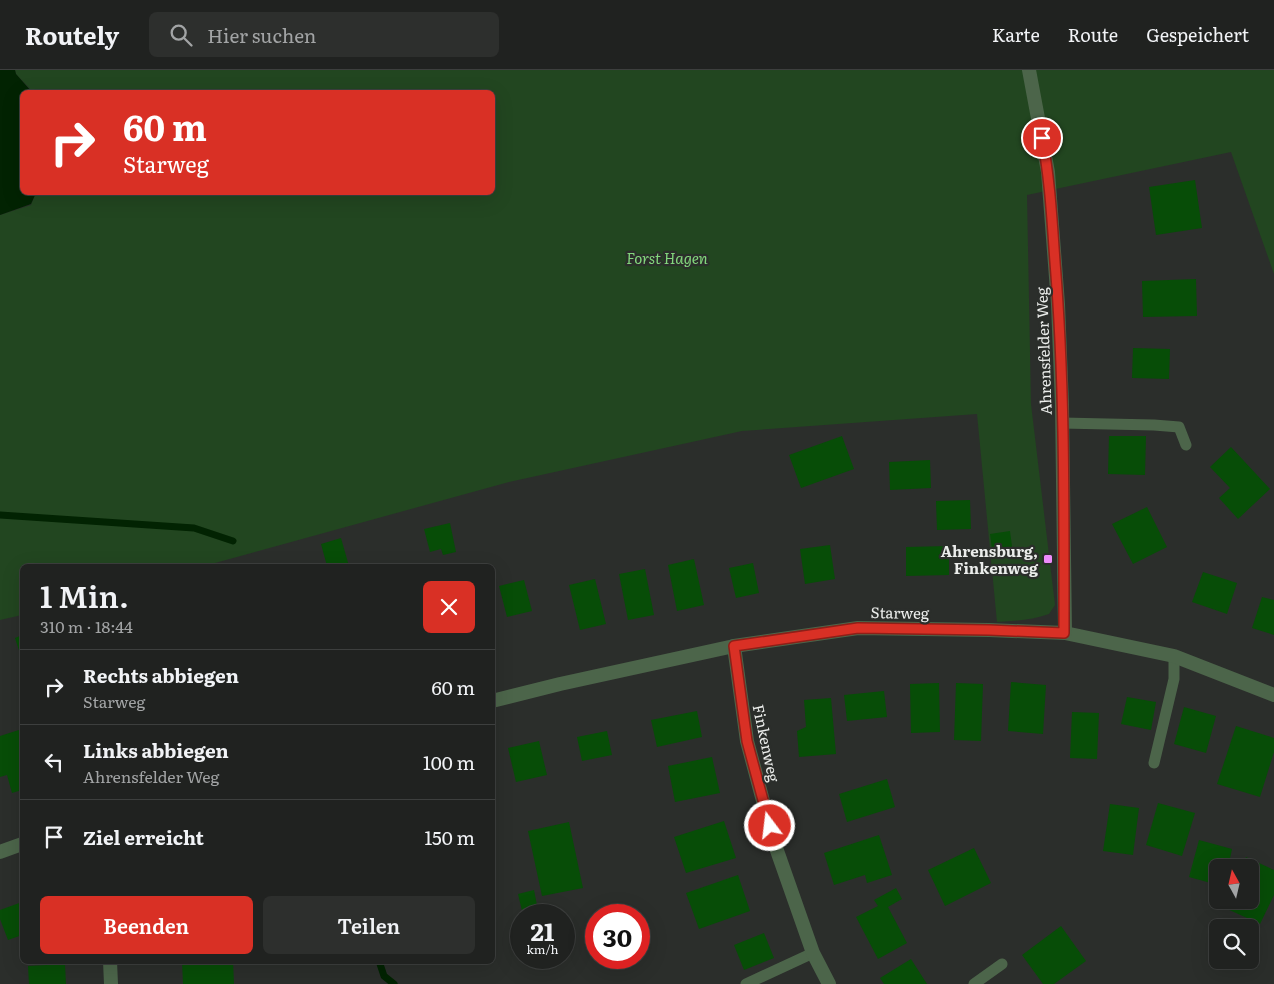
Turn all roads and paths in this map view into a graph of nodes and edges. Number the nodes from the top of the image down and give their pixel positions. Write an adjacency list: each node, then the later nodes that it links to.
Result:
1 (1029, 70): 2 (street, Ahrensfelder Weg)
2 (1062, 422): 3 (lane); 4 (street, Ahrensfelder Weg)
3 (1186, 445)
4 (1064, 633): 5 (street, Starweg); 6 (street, Starweg)
5 (734, 646): 8 (street, Starweg); 12 (street, Finkenweg)
6 (1174, 656): 7 (street, Starweg); 9 (lane)
7 (1274, 695)
8 (495, 701)
9 (1154, 763)
10 (20, 845): 11 (street)
11 (0, 852)
12 (813, 953): 16 (lane); 17 (street, Finkenweg)
13 (110, 964): 15 (street)
14 (1002, 964): 18 (lane)
15 (111, 984)
16 (746, 984)
17 (829, 984)
18 (974, 984)

